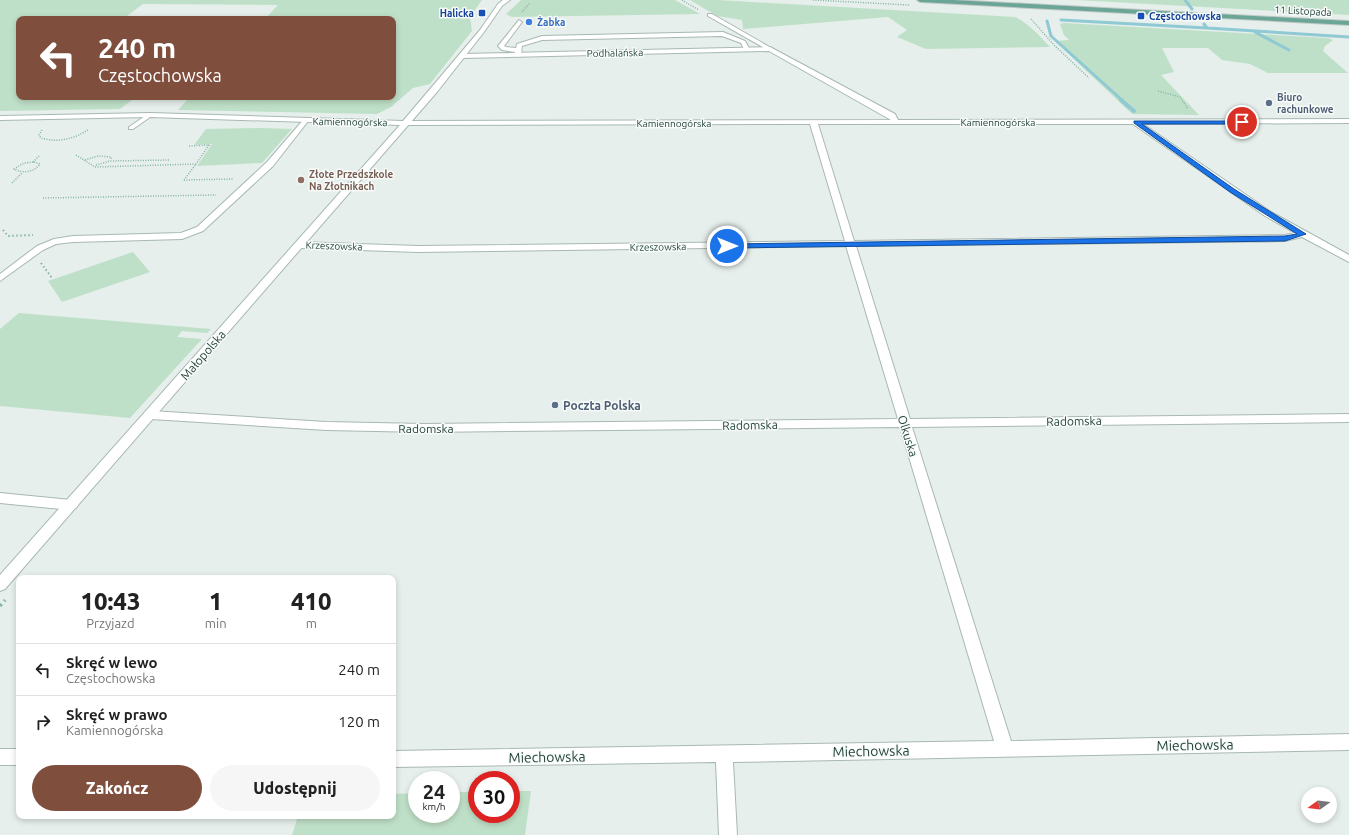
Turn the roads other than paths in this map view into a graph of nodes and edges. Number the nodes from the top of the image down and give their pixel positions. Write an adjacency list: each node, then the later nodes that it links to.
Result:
1 (507, 0): 3 (street)
2 (920, 0): 6 (main road, 11 Listopada)
3 (500, 2): 10 (street)
4 (710, 15): 7 (lane)
5 (519, 22): 9 (lane)
6 (1349, 23)
7 (770, 49): 8 (street, Podhalańska); 13 (street)
8 (747, 50): 9 (street, Podhalańska); 9 (lane)
9 (518, 53): 10 (street, Podhalańska)
10 (461, 56): 18 (street)
11 (150, 115): 12 (street, Kamiennogórska); 14 (street, Kamiennogórska); 19 (lane)
12 (0, 118)
13 (894, 119): 15 (street, Kamiennogórska); 16 (street, Kamiennogórska)
14 (306, 120): 18 (street, Kamiennogórska); 24 (lane)
15 (813, 122): 18 (street, Kamiennogórska); 22 (street, Olkuska)
16 (1136, 122): 17 (street, Kamiennogórska); 20 (street)
17 (1349, 122)
18 (405, 123): 21 (street, Małopolska)
19 (131, 128)
20 (1303, 234): 22 (street, Krzeszowska); 23 (street)
21 (300, 245): 22 (street, Krzeszowska); 25 (street, Małopolska)
22 (851, 245): 27 (street, Olkuska)
23 (1349, 259)
24 (0, 278)
25 (151, 415): 27 (street, Radomska); 29 (street, Małopolska)
26 (1349, 418): 27 (street, Radomska)
27 (904, 423): 32 (street, Olkuska)
28 (0, 498): 29 (street)
29 (71, 505): 30 (street, Małopolska)
30 (0, 585)
31 (1349, 742): 32 (street, Miechowska)
32 (1005, 749): 33 (street, Miechowska)
33 (724, 754): 36 (street, Miechowska); 37 (street)
34 (0, 757): 35 (street)
35 (16, 757)
36 (396, 759)
37 (728, 835)

